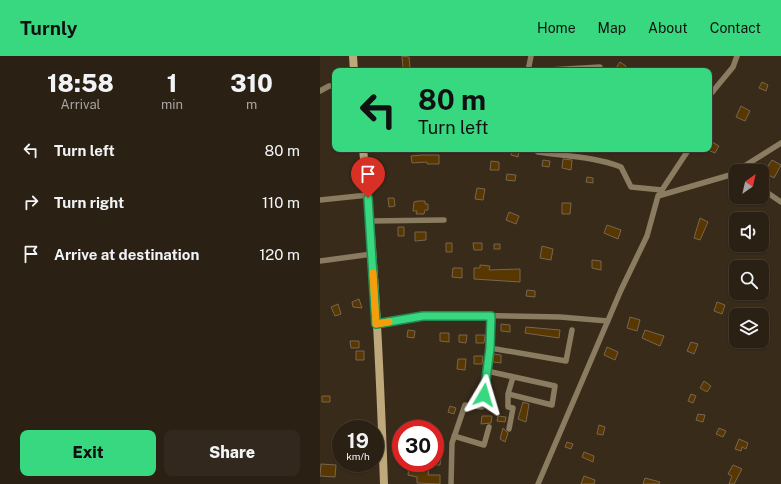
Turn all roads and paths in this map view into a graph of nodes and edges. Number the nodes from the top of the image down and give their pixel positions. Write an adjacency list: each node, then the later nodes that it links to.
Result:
1 (353, 56): 5 (main road)
2 (532, 56): 6 (street)
3 (737, 56): 10 (street)
4 (600, 67): 7 (street)
5 (354, 68)
6 (529, 68)
7 (583, 68)
8 (332, 86): 9 (street)
9 (320, 91)
10 (712, 92)
11 (781, 143): 15 (street)
12 (363, 152): 19 (main road)
13 (545, 152): 17 (street)
14 (686, 152): 17 (street)
15 (748, 164)
16 (729, 175): 20 (street)
17 (662, 190): 20 (street)
18 (769, 194): 22 (street)
19 (368, 195): 21 (street); 23 (main road)
20 (658, 196): 28 (street)
21 (320, 200)
22 (781, 202)
23 (370, 220): 24 (street); 25 (main road)
24 (444, 220)
25 (372, 254): 26 (street); 29 (main road)
26 (320, 261)
27 (491, 316): 28 (street); 29 (street); 31 (street)
28 (608, 321): 40 (street)
29 (376, 324): 38 (main road)
30 (572, 330): 31 (street)
31 (490, 348): 32 (street)
32 (487, 371): 33 (street); 37 (street)
33 (512, 377): 34 (street); 34 (street)
34 (508, 394): 36 (street)
35 (489, 427): 37 (street)
36 (509, 429)
37 (454, 436): 39 (street)
38 (384, 484)
39 (451, 484)
40 (538, 484)

